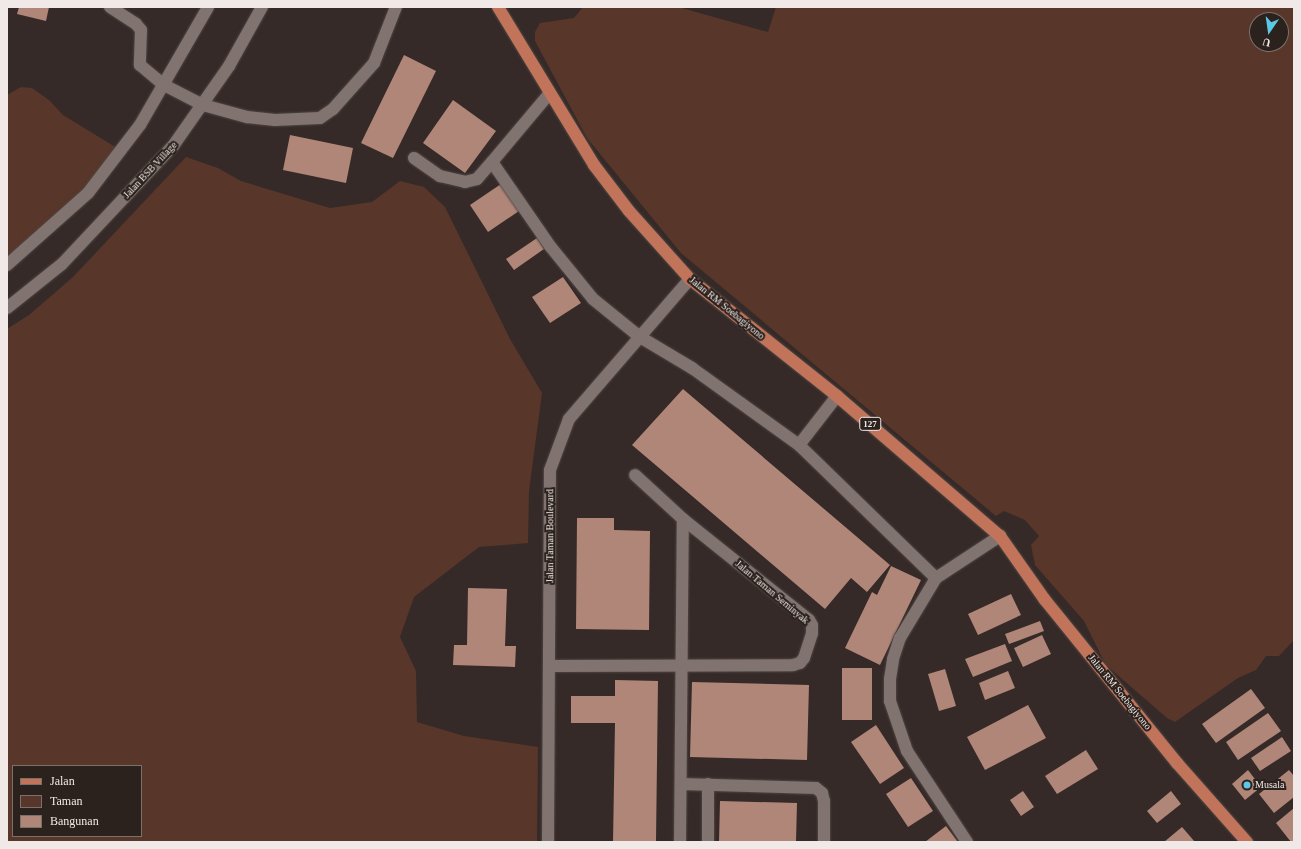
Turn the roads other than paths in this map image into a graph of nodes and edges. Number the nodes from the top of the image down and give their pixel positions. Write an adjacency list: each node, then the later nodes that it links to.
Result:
1 (110, 7): 6 (street)
2 (208, 7): 6 (street)
3 (262, 7): 8 (street, Jalan BSB Village)
4 (396, 7): 8 (street)
5 (498, 7): 7 (main road, Jalan RM Soebagiyono / 127)
6 (164, 85): 8 (street); 11 (street)
7 (549, 94): 10 (street); 12 (main road, Jalan RM Soebagiyono / 127)
8 (204, 105): 13 (street, Jalan BSB Village)
9 (414, 158): 10 (street)
10 (492, 162): 14 (street)
11 (7, 266)
12 (690, 279): 14 (street, Jalan Taman Boulevard); 15 (main road, Jalan RM Soebagiyono / 127)
13 (7, 308)
14 (640, 337): 16 (street); 22 (street, Jalan Taman Boulevard)
15 (837, 396): 16 (street); 19 (main road, Jalan RM Soebagiyono / 127)
16 (798, 445): 20 (street)
17 (635, 475): 18 (street, Jalan Taman Seminyak)
18 (683, 519): 21 (street); 21 (street, Jalan Taman Seminyak)
19 (1000, 536): 20 (street); 30 (main road, Jalan RM Soebagiyono / 127)
20 (936, 578): 29 (street)
21 (682, 665): 22 (street, Jalan Taman Seminyak); 23 (street)
22 (551, 666): 25 (street, Jalan Taman Boulevard)
23 (681, 784): 24 (street); 26 (street)
24 (708, 784): 27 (street); 28 (street)
25 (548, 842)
26 (680, 842)
27 (708, 842)
28 (824, 842)
29 (967, 842)
30 (1247, 842)

